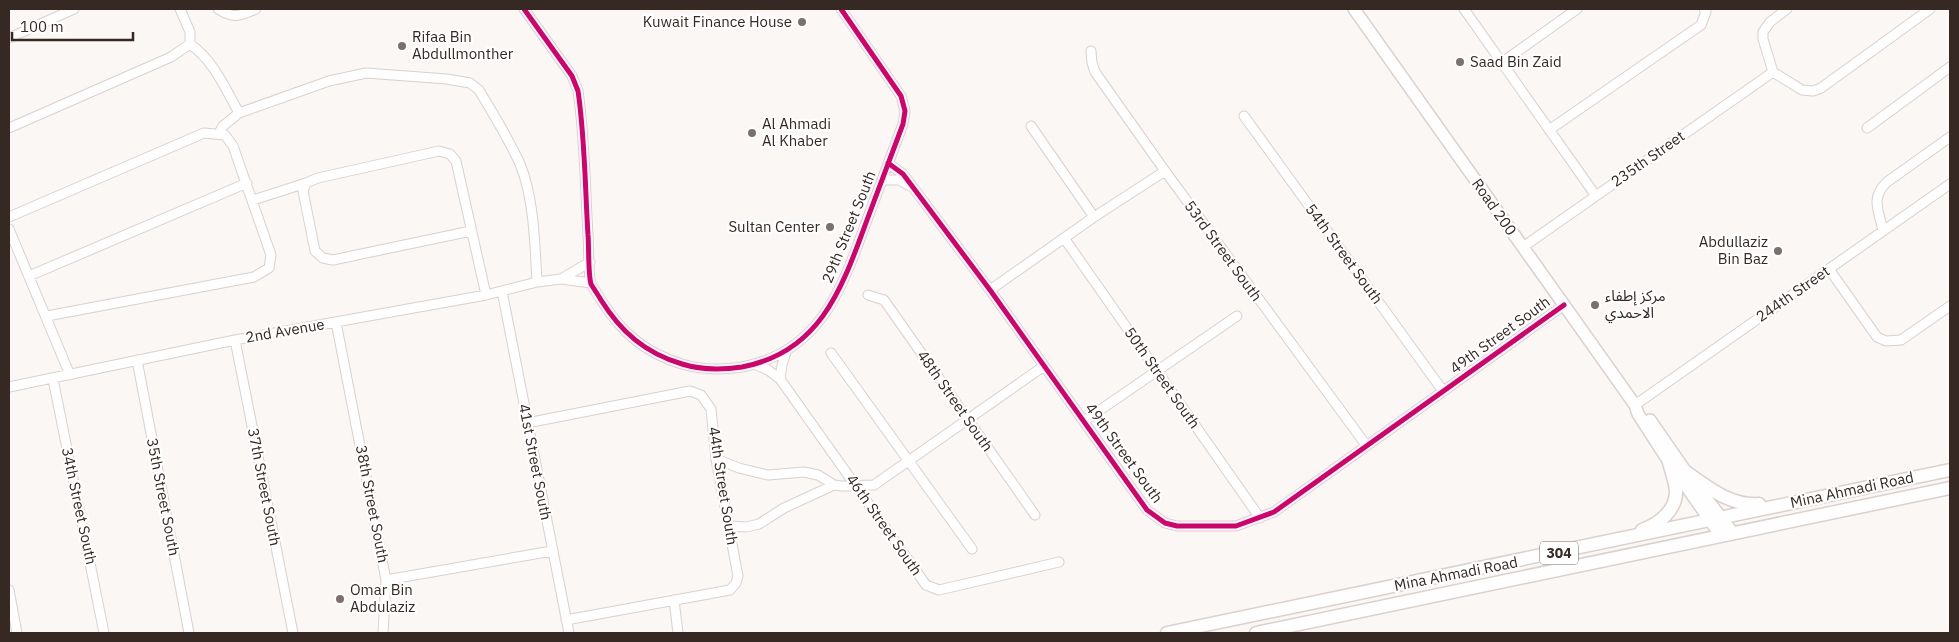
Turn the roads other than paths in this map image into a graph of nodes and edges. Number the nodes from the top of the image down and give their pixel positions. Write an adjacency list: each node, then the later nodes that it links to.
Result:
1 (74, 9): 13 (street)
2 (180, 9): 14 (street)
3 (218, 9): 4 (street)
4 (256, 9)
5 (524, 9): 43 (street, 29th Street South)
6 (841, 9): 27 (street, 29th Street South)
7 (1354, 9): 42 (main road, Road 200)
8 (1464, 9): 16 (street)
9 (1576, 9): 16 (street)
10 (1704, 9): 24 (street)
11 (1787, 9): 18 (street)
12 (1930, 9): 18 (street)
13 (9, 38)
14 (190, 44): 19 (street); 22 (street)
15 (1091, 51): 28 (street, 53rd Street South)
16 (1501, 63): 24 (street)
17 (1950, 67): 23 (street)
18 (1773, 72): 34 (street, 235th Street)
19 (239, 113): 25 (street); 47 (street)
20 (1244, 116): 69 (street, 54th Street South)
21 (1031, 126): 37 (street)
22 (9, 128)
23 (1867, 128)
24 (1549, 130): 34 (street)
25 (219, 133): 30 (street); 36 (street)
26 (1950, 137): 40 (street)
27 (888, 163): 29 (street, 29th Street South); 33 (street, 49th Street South)
28 (1165, 171): 37 (street); 74 (street, 53rd Street South)
29 (883, 177): 33 (street); 59 (street, 29th Street South)
30 (247, 183): 35 (street); 45 (street)
31 (306, 183): 35 (street); 39 (street); 39 (street)
32 (1950, 184): 40 (street, 244th Street)
33 (912, 188): 49 (street, 49th Street South)
34 (1596, 196): 42 (street, 235th Street)
35 (253, 200): 55 (street)
36 (9, 217)
37 (1094, 217): 41 (street)
38 (9, 229): 45 (street)
39 (471, 231): 51 (street)
40 (1883, 231): 44 (street, 244th Street)
41 (1064, 238): 49 (street); 64 (street, 50th Street South)
42 (1523, 247): 53 (main road, Road 200)
43 (590, 262): 46 (street, 2nd Avenue); 48 (street, 29th Street South)
44 (1829, 269): 54 (street); 70 (street, 244th Street)
45 (29, 276): 55 (street)
46 (561, 279): 47 (street, 2nd Avenue); 48 (street, 2nd Avenue)
47 (537, 282): 50 (street, 2nd Avenue)
48 (591, 283): 62 (street, 29th Street South)
49 (990, 290): 63 (street, 49th Street South)
50 (502, 291): 51 (street, 2nd Avenue); 73 (street, 41st Street South)
51 (486, 295): 57 (street, 2nd Avenue)
52 (868, 295): 71 (street, 48th Street South)
53 (1564, 305): 69 (street, 49th Street South); 70 (main road, Road 200)
54 (1949, 308)
55 (47, 316): 65 (street)
56 (1237, 316): 64 (street)
57 (336, 322): 58 (street, 2nd Avenue); 93 (street, 38th Street South)
58 (235, 340): 61 (street, 2nd Avenue); 101 (street, 37th Street South)
59 (786, 352): 62 (street, 29th Street South); 67 (street)
60 (831, 352): 76 (street)
61 (137, 360): 65 (street, 2nd Avenue); 100 (street, 35th Street South)
62 (754, 364): 67 (street, 46th Street South)
63 (1044, 366): 71 (street); 72 (street, 49th Street South)
64 (1157, 371): 72 (street); 85 (street, 50th Street South)
65 (70, 375): 66 (street, 2nd Avenue)
66 (53, 378): 68 (street, 2nd Avenue); 99 (street, 34th Street South)
67 (780, 379): 81 (street, 46th Street South)
68 (9, 387)
69 (1443, 391): 74 (street, 49th Street South)
70 (1635, 405): 77 (main road, Road 200); 79 (main road, Road 200)
71 (968, 420): 76 (street); 84 (street, 48th Street South)
72 (1084, 421): 85 (street, 49th Street South)
73 (527, 423): 75 (street, 44th Street South); 91 (street, 41st Street South)
74 (1366, 445): 85 (street, 49th Street South)
75 (716, 459): 80 (street); 87 (street, 44th Street South)
76 (910, 462): 81 (street); 90 (street)
77 (1669, 462): 86 (main road, Road 200); 89 (main road)
78 (1950, 470): 83 (main road, Mina Ahmadi Road / 304)
79 (1686, 472): 83 (main road); 86 (main road, Road 200)
80 (834, 485): 81 (street); 87 (street)
81 (856, 486): 92 (street, 46th Street South)
82 (1950, 488): 88 (main road, Mina Ahmadi Road / 304)
83 (1809, 500): 86 (main road, Mina Ahmadi Road / 304)
84 (1035, 515)
85 (1260, 518)
86 (1716, 519): 88 (main road, Road 200); 89 (main road, Mina Ahmadi Road / 304)
87 (729, 526): 95 (street, 44th Street South)
88 (1727, 534): 106 (main road, Mina Ahmadi Road / 304)
89 (1611, 542): 105 (main road, Mina Ahmadi Road / 304)
90 (972, 550)
91 (552, 551): 93 (street, 38th Street South); 97 (street, 41st Street South)
92 (1059, 562)
93 (386, 580): 102 (street)
94 (9, 590): 96 (street)
95 (674, 600): 97 (street, 44th Street South); 104 (street)
96 (10, 606): 98 (street)
97 (566, 620): 103 (street, 41st Street South)
98 (17, 633)
99 (104, 633)
100 (189, 633)
101 (293, 633)
102 (383, 633)
103 (569, 633)
104 (678, 633)
105 (1167, 633)
106 (1256, 633)

